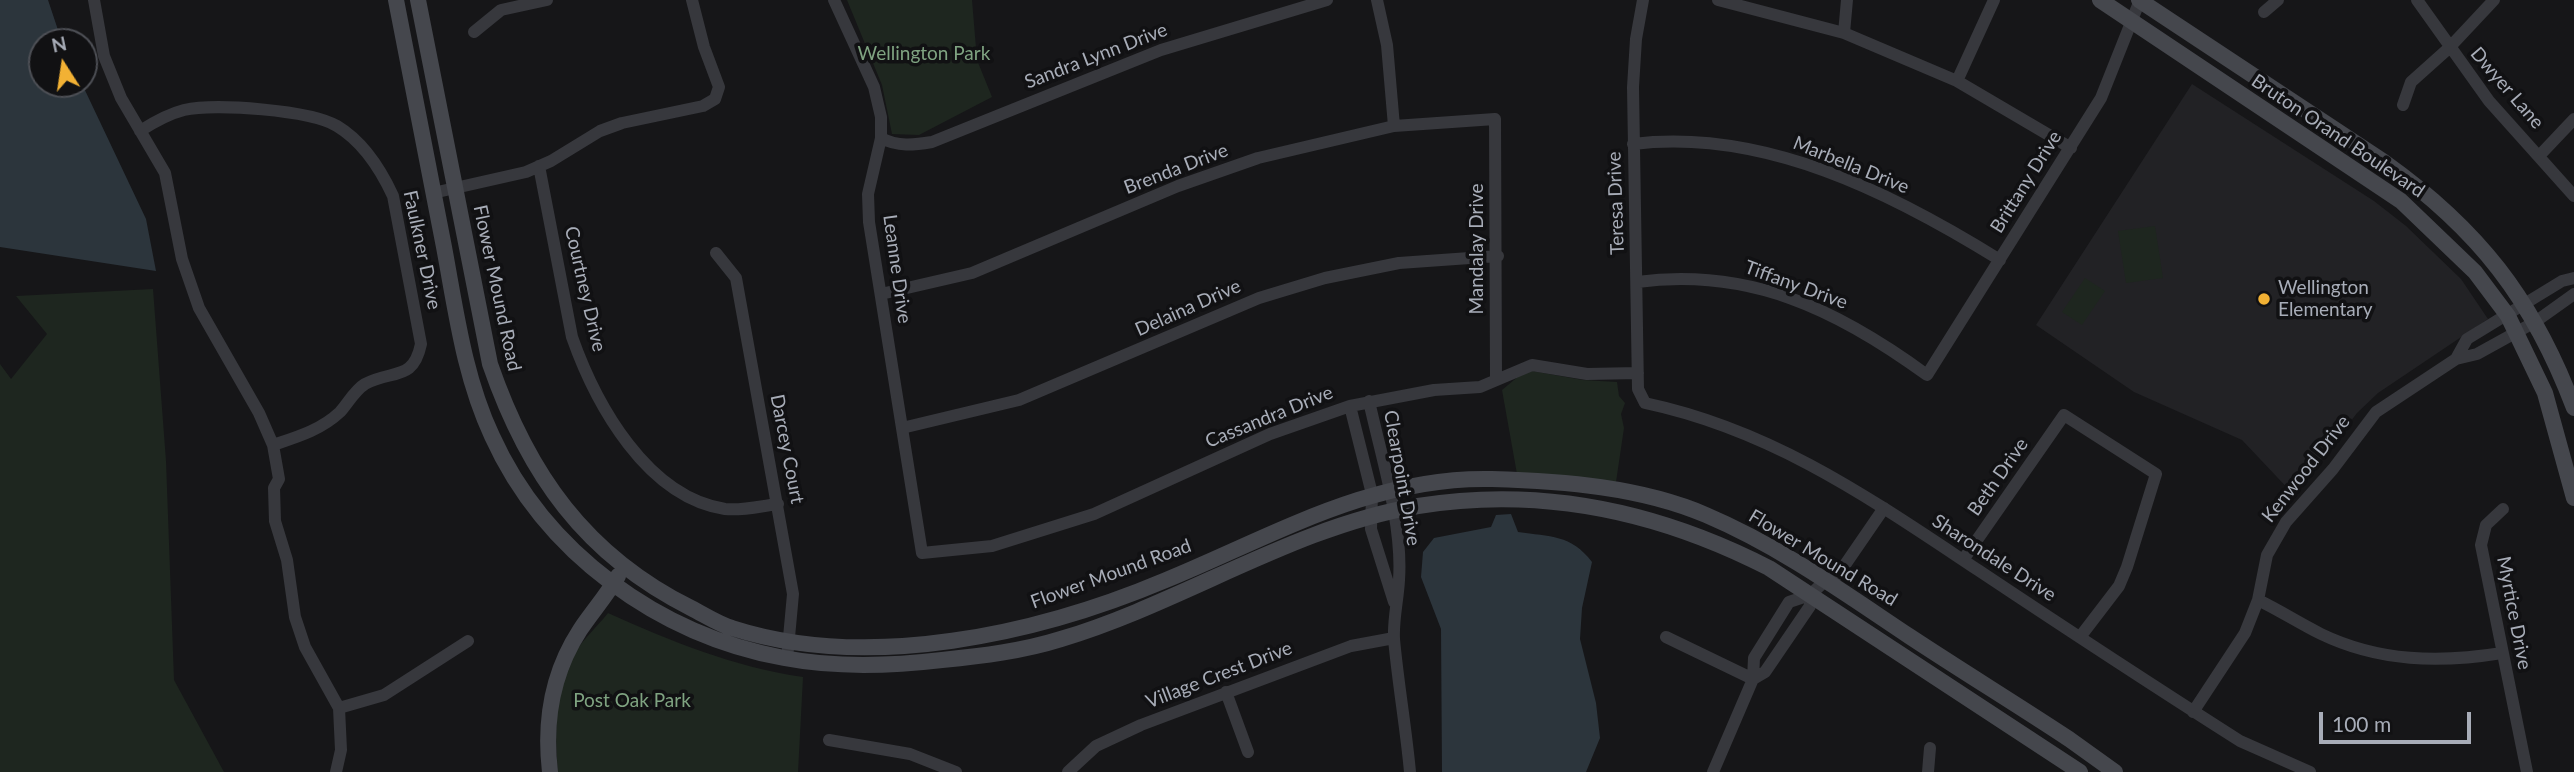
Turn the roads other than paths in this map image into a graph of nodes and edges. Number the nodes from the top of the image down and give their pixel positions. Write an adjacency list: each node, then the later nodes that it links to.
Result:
1 (94, 0): 28 (street)
2 (396, 0): 35 (main road, Flower Mound Road)
3 (418, 0): 34 (main road, Flower Mound Road)
4 (547, 0): 20 (street)
5 (692, 0): 33 (street)
6 (834, 0): 29 (street, Leanne Drive)
7 (1328, 0): 29 (street, Sandra Lynn Drive)
8 (1377, 0): 27 (street)
9 (1643, 0): 30 (street, Teresa Drive)
10 (1718, 0): 21 (street)
11 (1847, 0): 21 (street)
12 (1994, 0): 23 (street)
13 (2100, 0): 19 (main road, Bruton Orand Boulevard)
14 (2139, 0): 19 (street, Brittany Drive); 44 (main road, Bruton Orand Boulevard)
15 (2278, 0): 18 (street)
16 (2417, 0): 22 (street, Dwyer Lane)
17 (2494, 0): 22 (street)
18 (2264, 12)
19 (2132, 24): 31 (street, Brittany Drive); 45 (main road, Bruton Orand Boulevard)
20 (474, 32)
21 (1844, 33): 23 (street)
22 (2449, 48): 24 (street); 32 (street, Dwyer Lane)
23 (1957, 81): 31 (street)
24 (2403, 106)
25 (1494, 119): 27 (street, Brenda Drive); 38 (street, Mandalay Drive)
26 (2574, 119): 32 (street)
27 (1394, 126): 43 (street, Brenda Drive)
28 (140, 131): 57 (street); 57 (street, Faulkner Drive)
29 (881, 138): 43 (street, Leanne Drive)
30 (1633, 144): 39 (street, Marbella Drive); 41 (street, Teresa Drive)
31 (2071, 148): 39 (street, Brittany Drive)
32 (2540, 155): 36 (street, Dwyer Lane)
33 (539, 166): 34 (street); 61 (street, Courtney Drive)
34 (454, 190): 35 (street); 68 (main road, Flower Mound Road)
35 (433, 193): 70 (main road, Flower Mound Road)
36 (2574, 196)
37 (716, 253): 61 (street, Darcey Court)
38 (1498, 256): 51 (street, Mandalay Drive); 56 (street, Delaina Drive)
39 (2000, 260): 50 (street, Brittany Drive)
40 (2574, 278): 44 (street, Kenwood Drive)
41 (1637, 282): 49 (street, Teresa Drive); 50 (street, Tiffany Drive)
42 (2574, 293): 46 (street, Kenwood Drive)
43 (881, 294): 56 (street, Leanne Drive)
44 (2525, 305): 45 (street, Kenwood Drive); 46 (main road, Bruton Orand Boulevard)
45 (2508, 316): 47 (main road, Bruton Orand Boulevard); 48 (street, Kenwood Drive)
46 (2535, 322): 47 (street, Kenwood Drive); 55 (main road, Bruton Orand Boulevard)
47 (2517, 332): 48 (street, Kenwood Drive); 60 (main road, Bruton Orand Boulevard)
48 (2456, 359): 72 (street, Kenwood Drive)
49 (1638, 373): 51 (street, Cassandra Drive); 53 (street, Teresa Drive)
50 (1927, 375)
51 (1496, 379): 52 (street, Cassandra Drive)
52 (1369, 401): 54 (street, Cassandra Drive); 58 (street, Clearpoint Drive)
53 (1645, 403): 62 (street, Sharondale Drive)
54 (1350, 405): 59 (street, Clearpoint Drive); 66 (street, Cassandra Drive)
55 (2574, 408)
56 (902, 428): 66 (street, Leanne Drive)
57 (273, 445): 83 (street)
58 (1389, 491): 59 (main road, Flower Mound Road); 64 (street, Clearpoint Drive); 69 (main road, Flower Mound Road)
59 (1372, 494): 65 (street, Clearpoint Drive); 78 (main road, Flower Mound Road)
60 (2574, 498)
61 (778, 504): 78 (street, Darcey Court)
62 (1884, 508): 67 (street, Sharondale Drive); 69 (street)
63 (2502, 509): 79 (street, Myrtice Drive)
64 (1392, 511): 65 (main road, Flower Mound Road); 71 (main road, Flower Mound Road); 73 (street, Clearpoint Drive)
65 (1369, 516): 73 (street, Clearpoint Drive); 80 (main road, Flower Mound Road)
66 (922, 553)
67 (1963, 560): 75 (street, Sharondale Drive); 75 (street, Beth Drive)
68 (625, 566): 70 (main road); 78 (main road, Flower Mound Road)
69 (1826, 580): 71 (street); 96 (main road, Flower Mound Road)
70 (614, 584): 80 (main road, Flower Mound Road); 89 (main road)
71 (1810, 595): 81 (street); 81 (street); 95 (main road, Flower Mound Road)
72 (2258, 600): 79 (street); 84 (street, Kenwood Drive)
73 (1394, 603): 76 (street, Clearpoint Drive)
74 (1666, 637): 81 (street)
75 (2080, 637): 84 (street, Sharondale Drive)
76 (1394, 638): 82 (street, Village Crest Drive); 92 (street, Clearpoint Drive)
77 (468, 641): 83 (street)
78 (791, 642): 80 (street, Darcey Court)
79 (2502, 653): 98 (street, Myrtice Drive)
80 (787, 659)
81 (1753, 679): 93 (street)
82 (1226, 692): 87 (street); 91 (street, Village Crest Drive)
83 (340, 708): 88 (street)
84 (2193, 712): 97 (street, Sharondale Drive)
85 (829, 740): 90 (street)
86 (1930, 748): 94 (street)
87 (1248, 752)
88 (336, 772)
89 (550, 772)
90 (956, 772)
91 (1068, 772)
92 (1410, 772)
93 (1713, 772)
94 (1928, 772)
95 (2080, 772)
96 (2115, 772)
97 (2310, 772)
98 (2527, 772)

